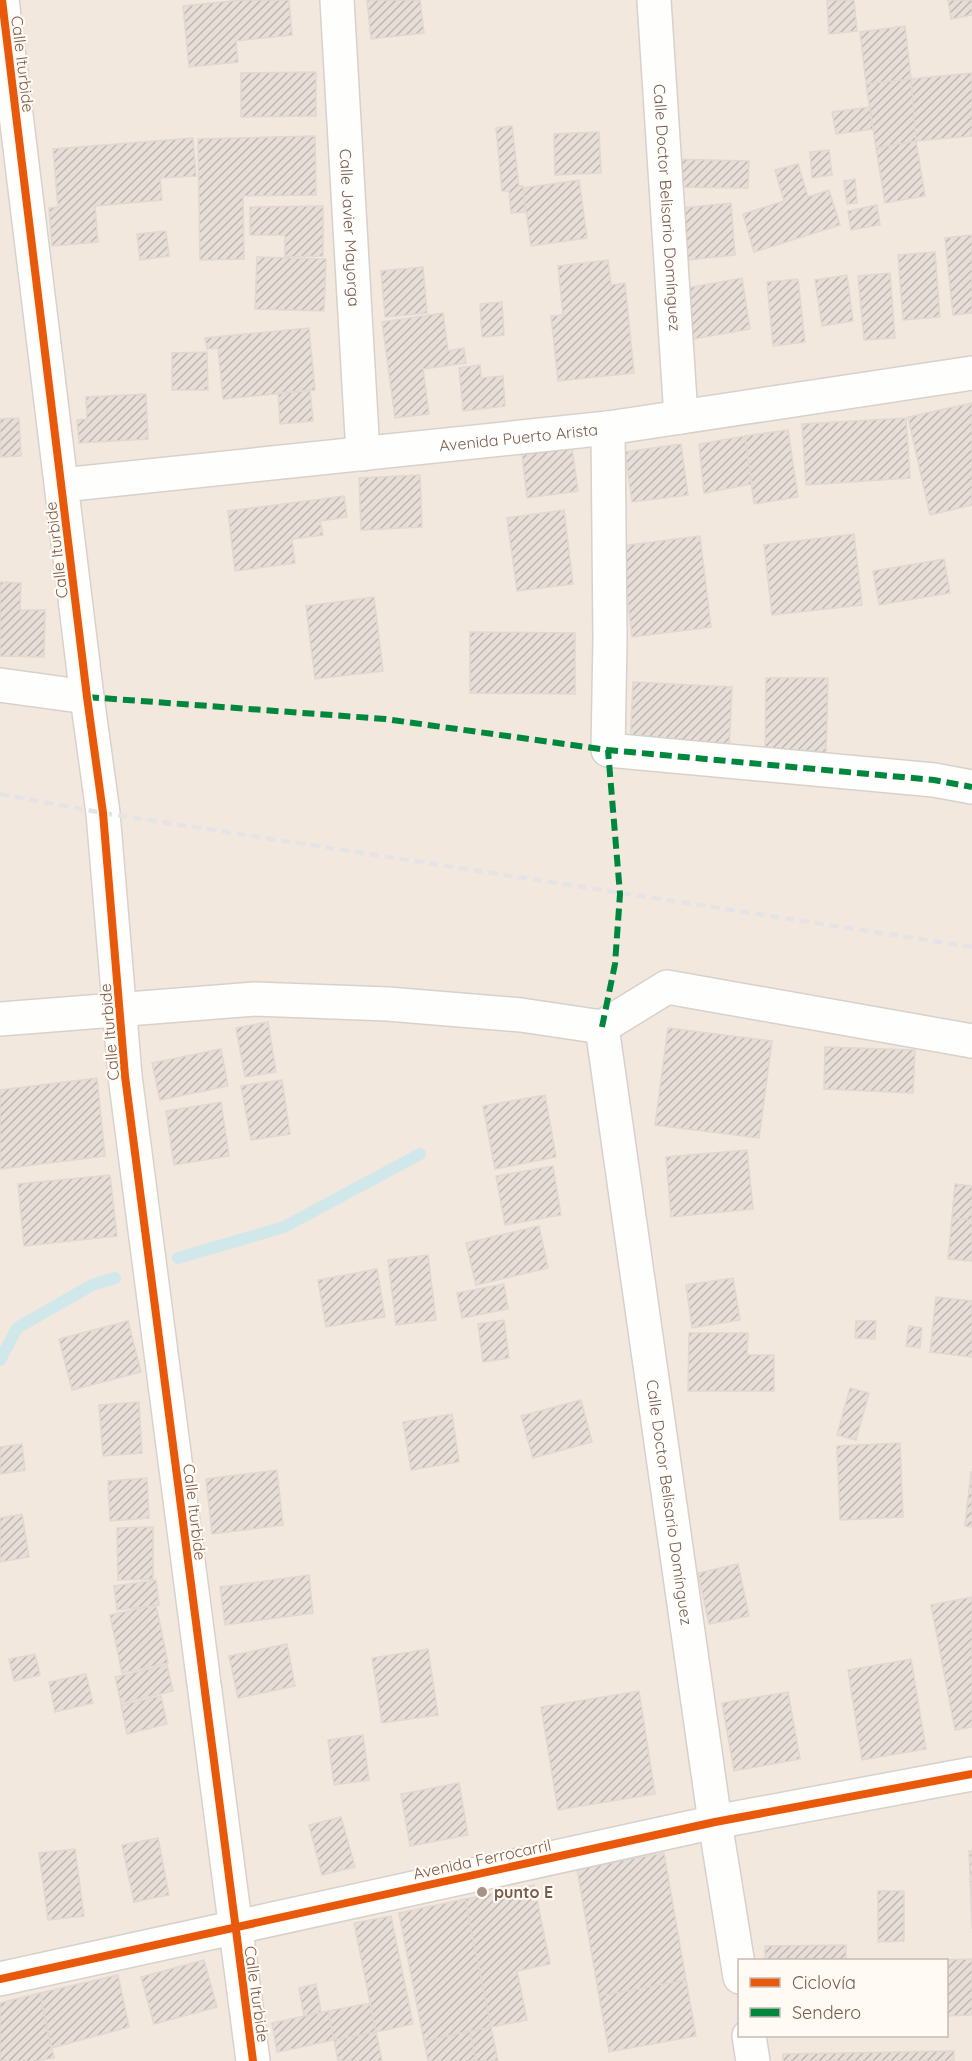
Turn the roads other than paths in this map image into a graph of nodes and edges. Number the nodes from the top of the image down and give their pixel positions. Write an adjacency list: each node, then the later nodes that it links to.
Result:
1 (2, 0): 8 (street, Calle Iturbide)
2 (337, 0): 7 (street, Calle Javier Mayorga)
3 (654, 0): 5 (street, Calle Doctor Belisario Domínguez)
4 (972, 373): 5 (street, Avenida Puerto Arista)
5 (681, 417): 6 (street, Avenida Puerto Arista)
6 (608, 428): 7 (street, Avenida Puerto Arista); 11 (street)
7 (363, 454): 8 (street, Avenida Puerto Arista)
8 (62, 485): 10 (street, Calle Iturbide)
9 (0, 685): 10 (street)
10 (87, 697): 12 (street, Calle Iturbide)
11 (972, 787)
12 (121, 1011): 13 (street); 14 (street); 18 (street, Calle Iturbide)
13 (0, 1020)
14 (602, 1027): 15 (street); 17 (street, Calle Doctor Belisario Domínguez)
15 (972, 1041)
16 (972, 1774): 17 (street, Avenida Ferrocarril)
17 (716, 1822): 18 (street, Avenida Ferrocarril); 19 (street, Calle Doctor Belisario Domínguez)
18 (235, 1927): 20 (street, Avenida Ferrocarril); 22 (street, Calle Iturbide)
19 (738, 1964)
20 (0, 1979)
21 (749, 2037): 23 (street)
22 (253, 2061)
23 (753, 2061)

